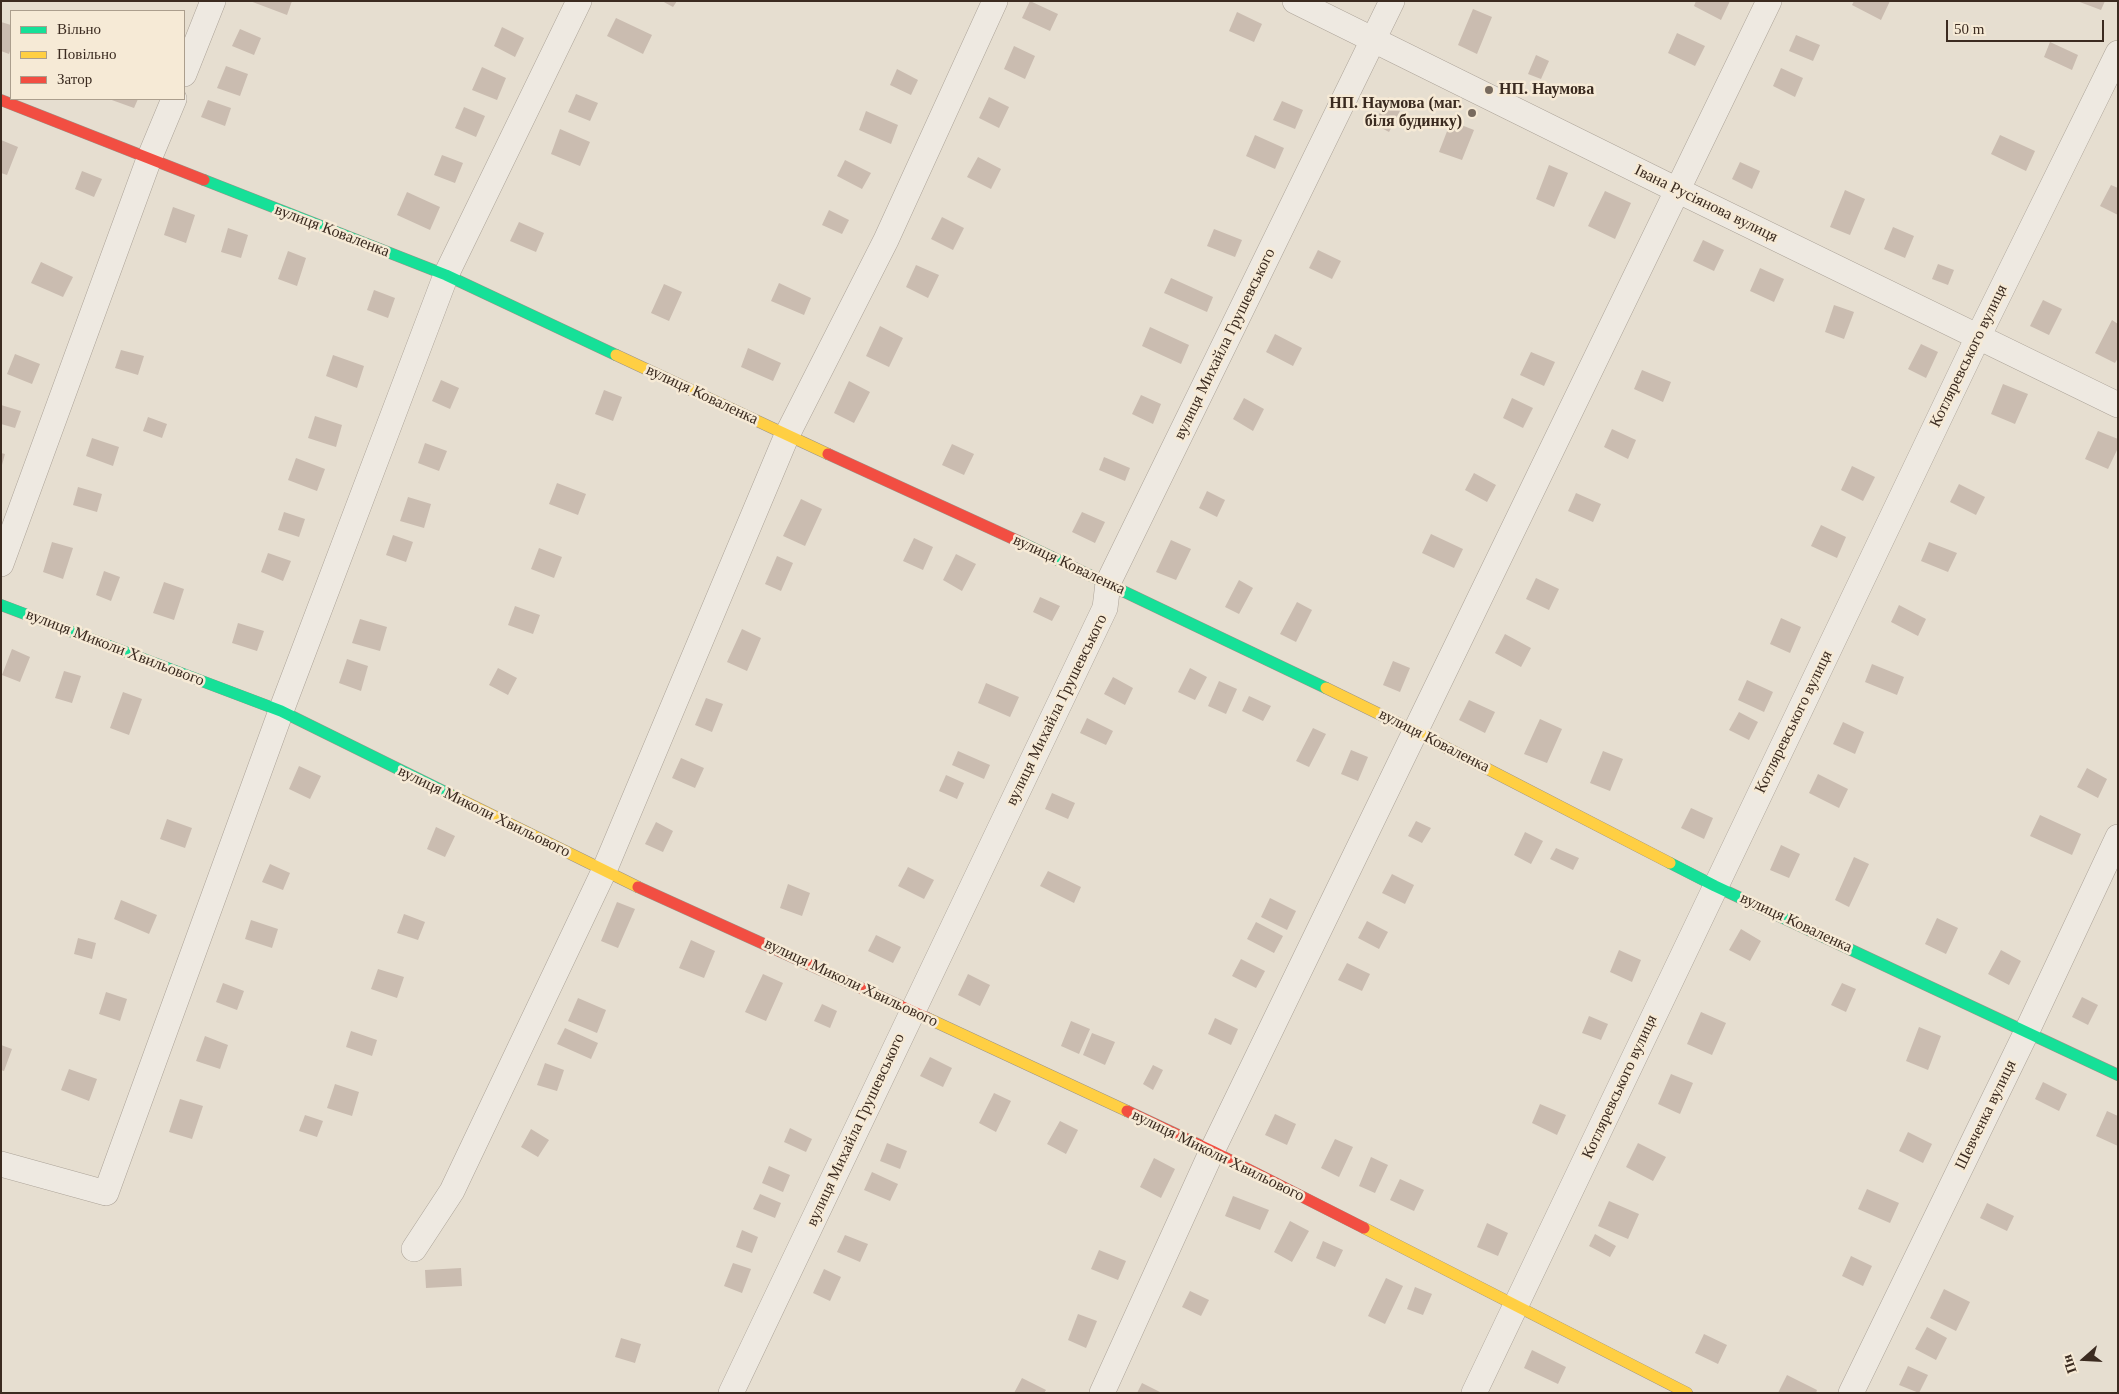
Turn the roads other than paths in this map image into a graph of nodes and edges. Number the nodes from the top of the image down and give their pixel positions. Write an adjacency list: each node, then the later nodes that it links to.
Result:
1 (213, 1): 9 (street)
2 (578, 1): 14 (street)
3 (995, 1): 17 (street)
4 (1295, 1): 7 (street, Івана Русіянова вулиця)
5 (1392, 1): 7 (street, вулиця Михайла Грушевського)
6 (1769, 1): 13 (street)
7 (1373, 41): 13 (street, Івана Русіянова вулиця); 19 (street, вулиця Михайла Грушевського)
8 (2118, 53): 15 (street, Котляревського вулиця)
9 (185, 71)
10 (1, 100): 12 (street, вулиця Коваленка)
11 (174, 100): 12 (street)
12 (149, 159): 14 (street, вулиця Коваленка); 18 (street)
13 (1677, 190): 15 (street, Івана Русіянова вулиця); 22 (street)
14 (446, 275): 17 (street, вулиця Коваленка); 21 (street)
15 (1978, 337): 16 (street, Івана Русіянова вулиця); 25 (street, Котляревського вулиця)
16 (2118, 405)
17 (787, 436): 19 (street, вулиця Коваленка); 24 (street)
18 (1, 564)
19 (1108, 583): 22 (street, вулиця Коваленка); 26 (street, вулиця Михайла Грушевського)
20 (1, 605): 21 (street, вулиця Миколи Хвильового)
21 (281, 711): 24 (street, вулиця Миколи Хвильового); 30 (street)
22 (1414, 730): 25 (street, вулиця Коваленка); 29 (street)
23 (2118, 837): 27 (street, Шевченка вулиця)
24 (604, 871): 26 (street, вулиця Миколи Хвильового); 31 (street)
25 (1715, 886): 27 (street, вулиця Коваленка); 32 (street, Котляревського вулиця)
26 (913, 1011): 29 (street, вулиця Миколи Хвильового); 33 (street, вулиця Михайла Грушевського)
27 (2027, 1031): 28 (street, вулиця Коваленка); 37 (street, Шевченка вулиця)
28 (2118, 1074)
29 (1212, 1151): 32 (street, вулиця Миколи Хвильового); 34 (street)
30 (1, 1164)
31 (414, 1249)
32 (1515, 1307): 35 (street, Котляревського вулиця); 36 (street, вулиця Миколи Хвильового)
33 (731, 1393)
34 (1102, 1393)
35 (1474, 1393)
36 (1687, 1393)
37 (1851, 1393)

